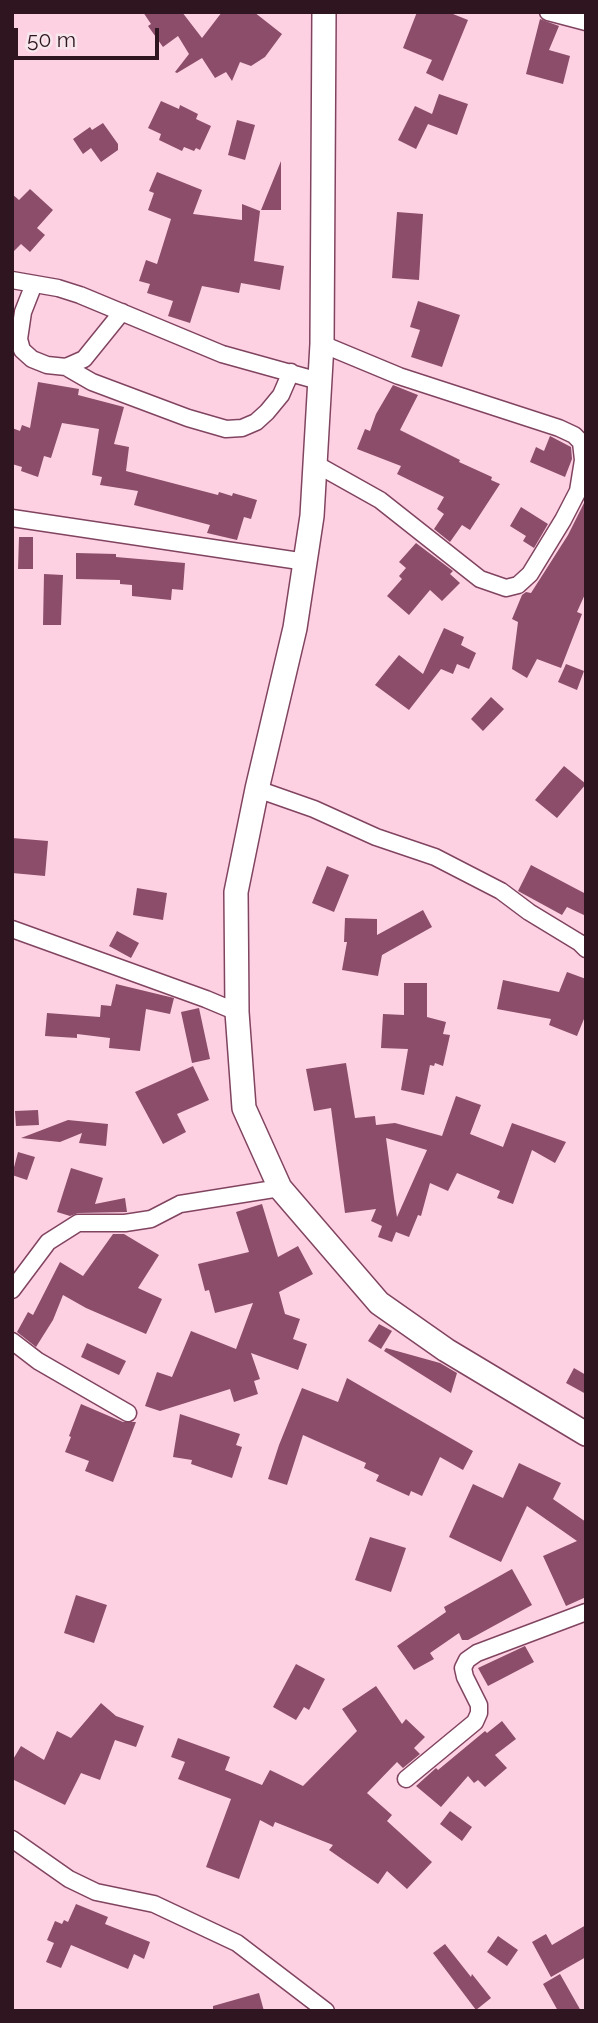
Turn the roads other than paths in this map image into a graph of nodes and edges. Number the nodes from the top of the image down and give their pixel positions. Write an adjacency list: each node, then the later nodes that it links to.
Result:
1 (324, 12): 7 (street)
2 (548, 12): 3 (street)
3 (586, 22)
4 (12, 280): 5 (street)
5 (34, 284): 6 (street); 8 (street)
6 (122, 312): 8 (street); 9 (street)
7 (322, 344): 10 (street); 11 (street)
8 (66, 368): 9 (street)
9 (290, 372): 10 (street)
10 (319, 381): 11 (street)
11 (314, 463): 13 (street)
12 (12, 518): 13 (street)
13 (306, 562): 14 (street)
14 (257, 789): 16 (street); 17 (street)
15 (12, 929): 17 (street)
16 (586, 949)
17 (237, 1013): 18 (street)
18 (280, 1188): 19 (street); 22 (street)
19 (12, 1290)
20 (12, 1341): 21 (street)
21 (128, 1413)
22 (586, 1434)
23 (586, 1612): 24 (street)
24 (406, 1779)
25 (12, 1839): 26 (street)
26 (326, 2011)

